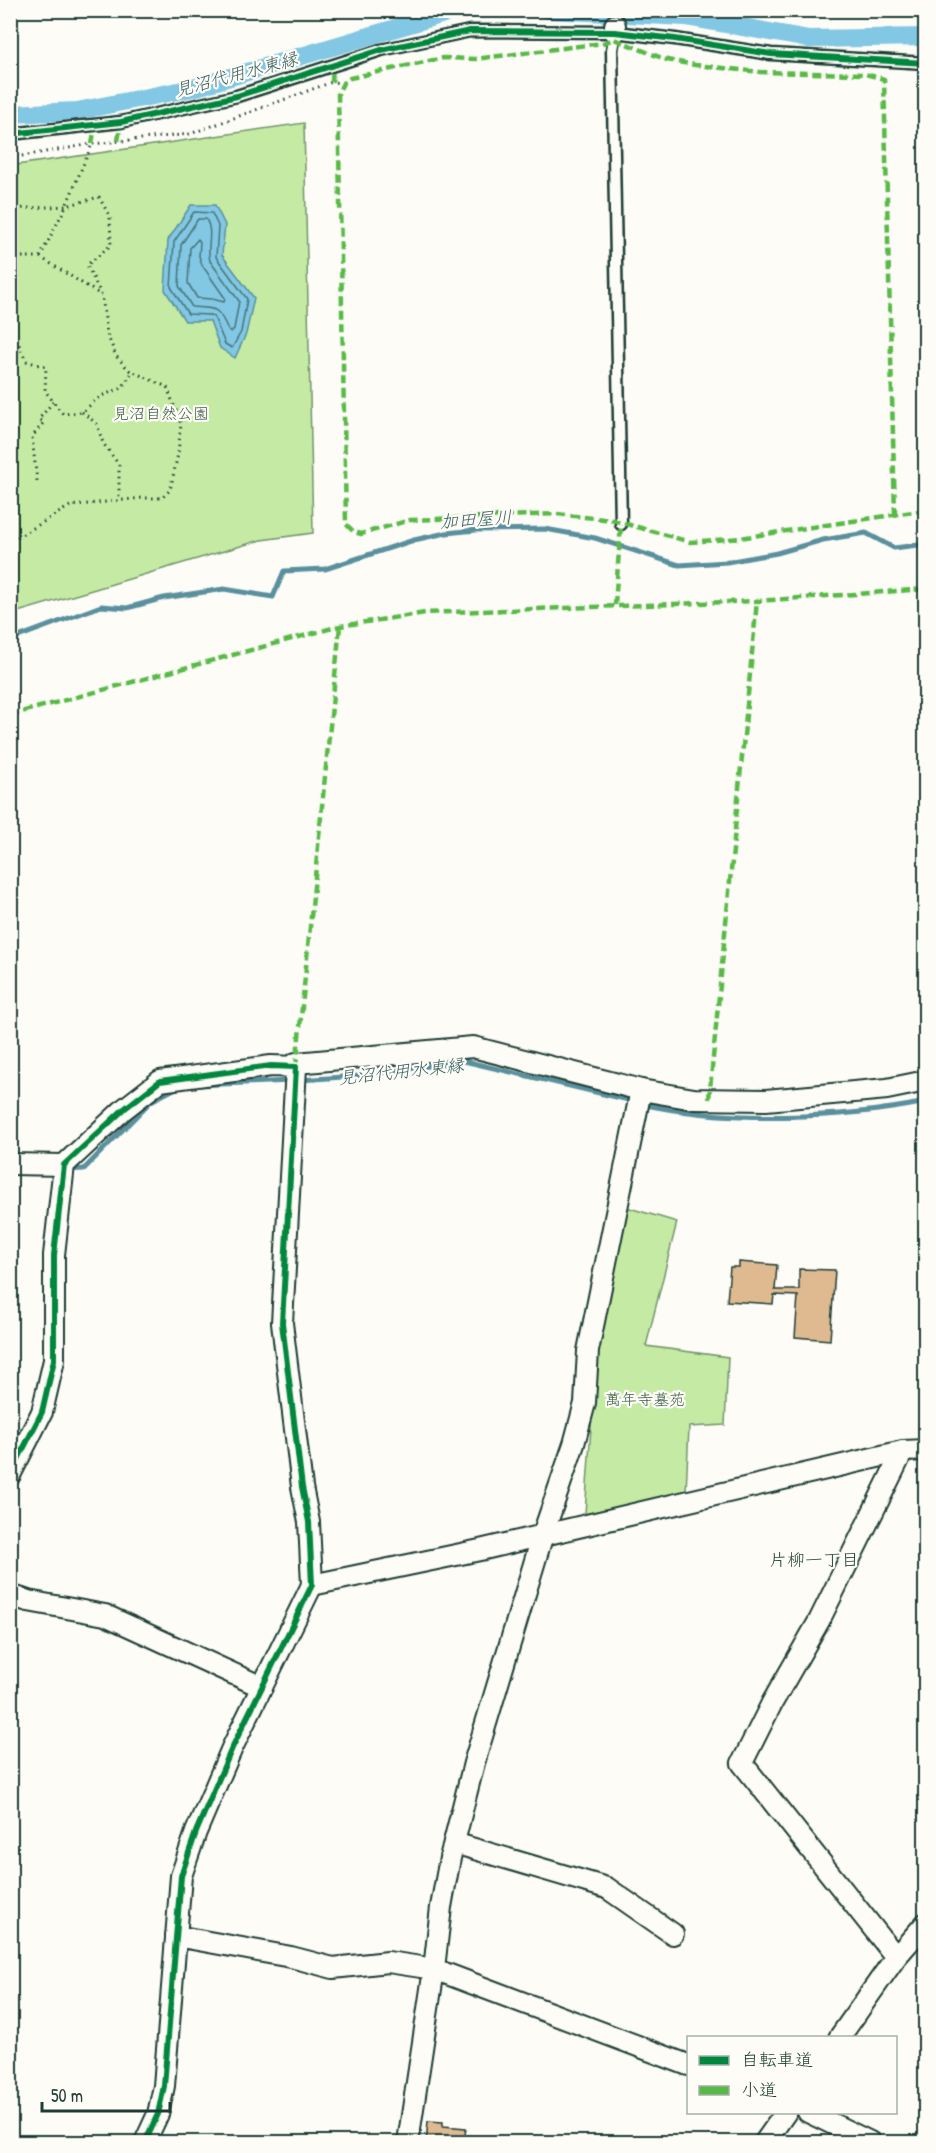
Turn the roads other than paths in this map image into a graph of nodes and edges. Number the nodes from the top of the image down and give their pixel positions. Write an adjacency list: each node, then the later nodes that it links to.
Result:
1 (615, 22): 2 (lane); 3 (lane); 4 (lane)
2 (926, 63)
3 (10, 134)
4 (621, 524)
5 (296, 1063): 7 (street)
6 (926, 1081): 7 (street)
7 (641, 1090): 13 (street)
8 (10, 1164): 9 (street)
9 (64, 1165): 12 (street); 14 (street)
10 (926, 1450): 11 (street)
11 (903, 1451): 13 (street); 21 (street)
12 (10, 1475)
13 (543, 1534): 14 (street); 17 (street)
14 (312, 1585): 16 (street)
15 (10, 1594): 16 (street)
16 (262, 1688): 20 (street)
17 (454, 1843): 19 (street); 22 (street)
18 (926, 1923): 21 (street)
19 (673, 1934)
20 (176, 1936): 22 (street); 27 (street)
21 (896, 1957): 23 (street)
22 (434, 1969): 24 (street); 28 (street)
23 (840, 2036)
24 (687, 2065)
25 (785, 2114): 29 (street)
26 (812, 2114): 30 (street)
27 (145, 2142)
28 (408, 2142)
29 (765, 2142)
30 (870, 2142)

